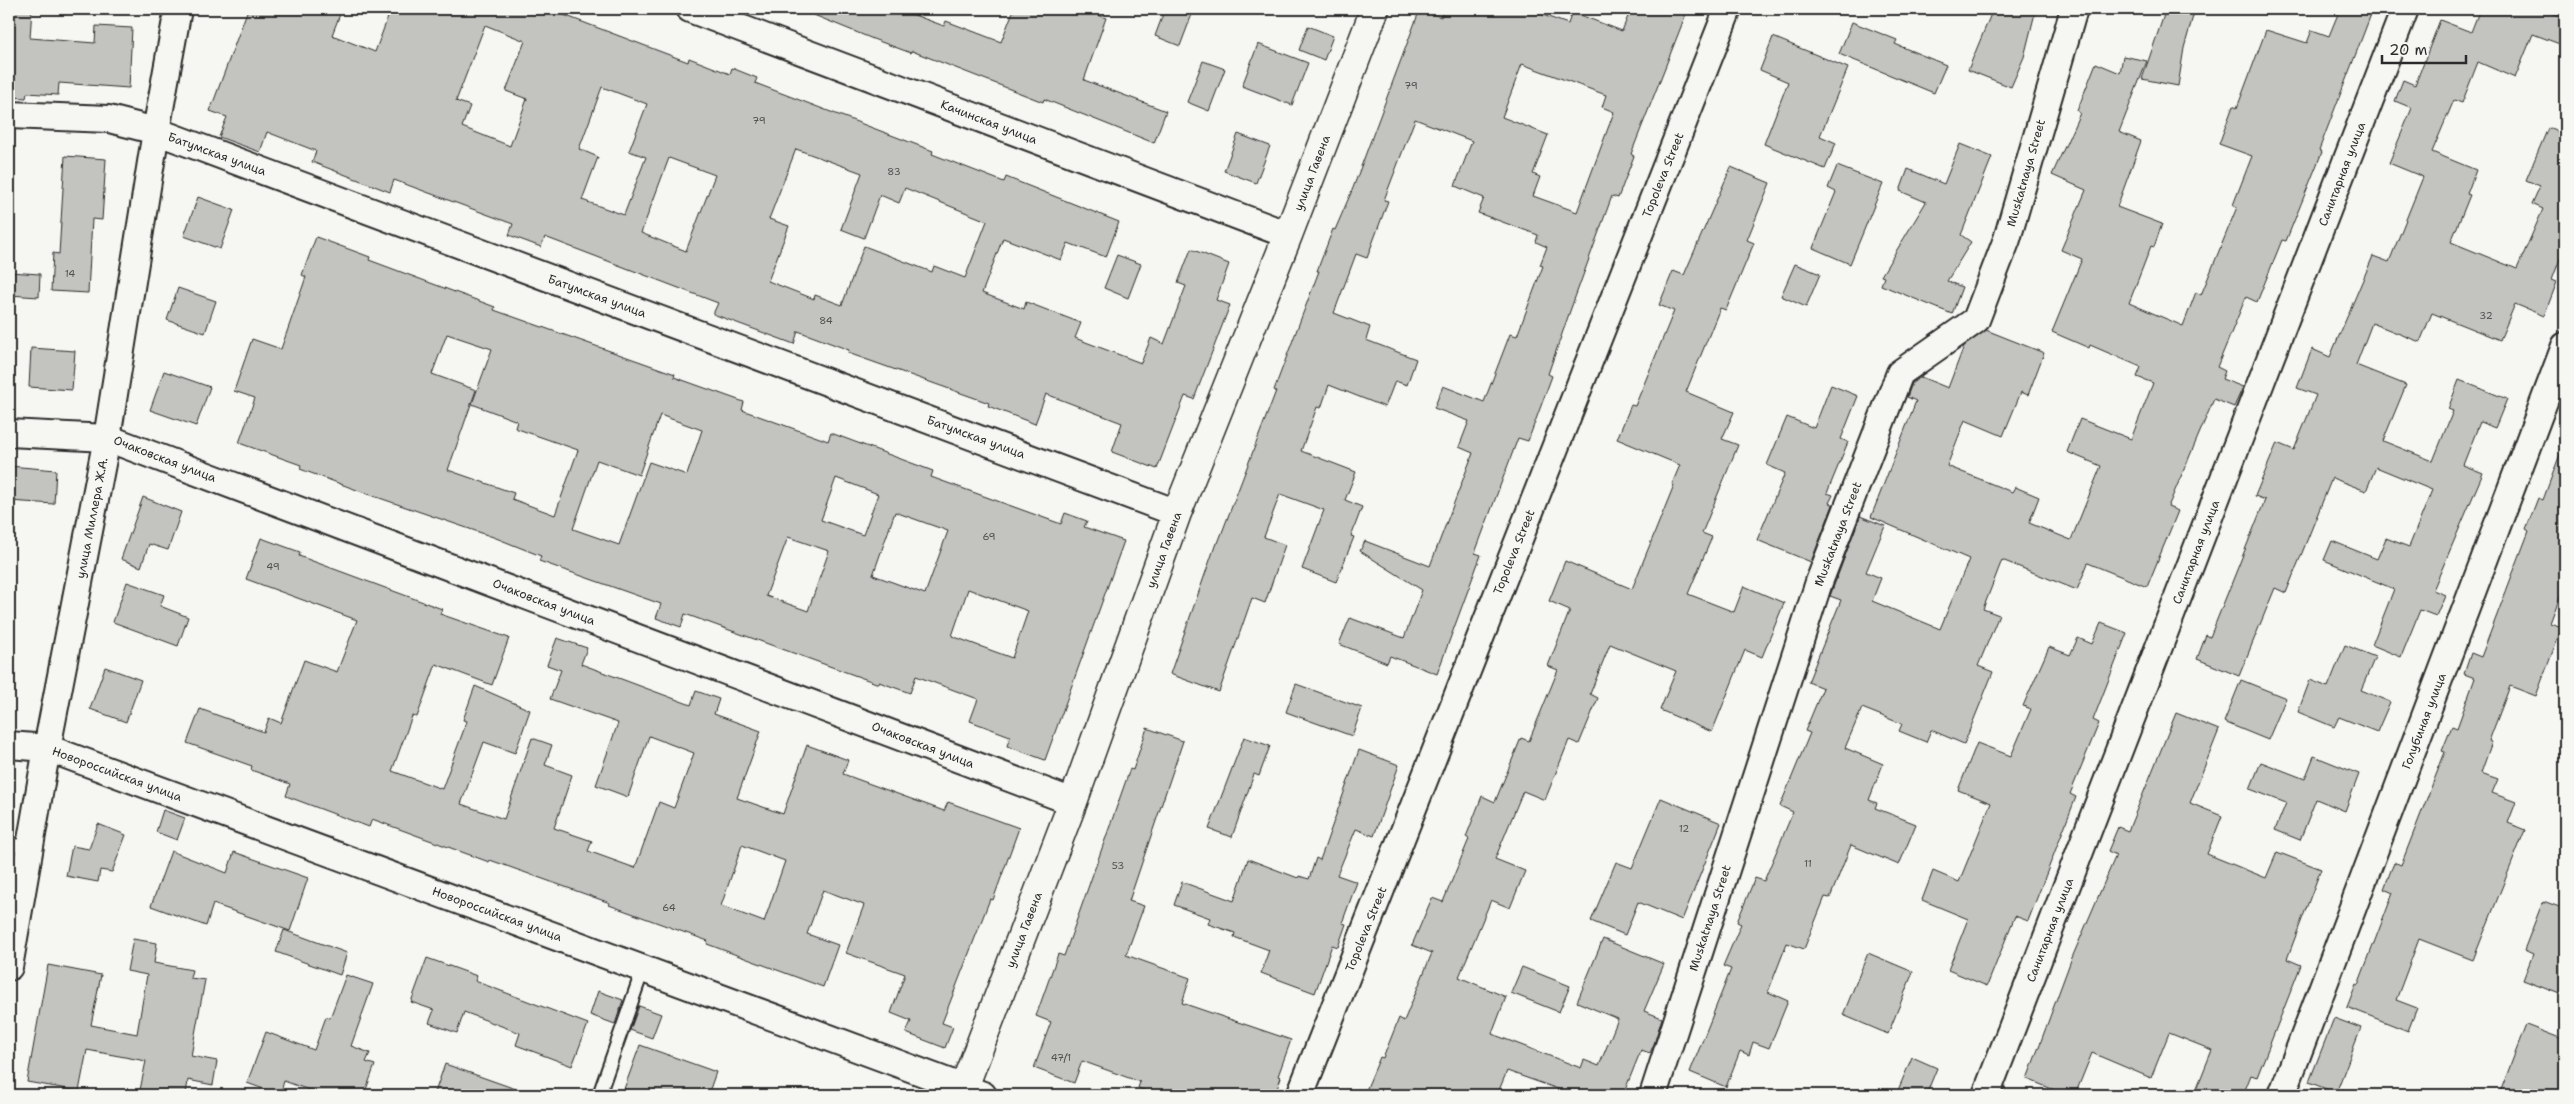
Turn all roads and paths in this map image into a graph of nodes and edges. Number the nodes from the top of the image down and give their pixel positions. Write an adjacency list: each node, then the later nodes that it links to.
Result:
1 (178, 9): 8 (street, улица Миллера Ж.А.)
2 (690, 9): 9 (street, Качинская улица)
3 (1375, 9): 9 (street, улица Гавена)
4 (1728, 9): 22 (street, Topoleva Street)
5 (2074, 9): 23 (street, Muskatnaya Street)
6 (2405, 9): 24 (street, Санитарная улица)
7 (9, 115): 8 (street, Батумская улица)
8 (156, 131): 12 (street, улица Миллера Ж.А.); 13 (street, Батумская улица)
9 (1288, 235): 13 (street, улица Гавена)
10 (2565, 346): 25 (street, Голубиная улица)
11 (9, 433): 12 (street, Очаковская улица)
12 (107, 438): 15 (street, улица Миллера Ж.А.); 16 (street, Очаковская улица)
13 (1177, 513): 16 (street, улица Гавена)
14 (9, 745): 15 (street, Новороссийская улица)
15 (47, 748): 17 (street, улица Миллера Ж.А.); 19 (street, Новороссийская улица)
16 (1072, 802): 20 (street, улица Гавена)
17 (19, 846): 18 (street, улица Миллера Ж.А.)
18 (9, 967)
19 (643, 969): 20 (street, Новороссийская улица); 21 (lane)
20 (969, 1093)
21 (599, 1095)
22 (1300, 1095)
23 (1653, 1095)
24 (1986, 1095)
25 (2282, 1095)

